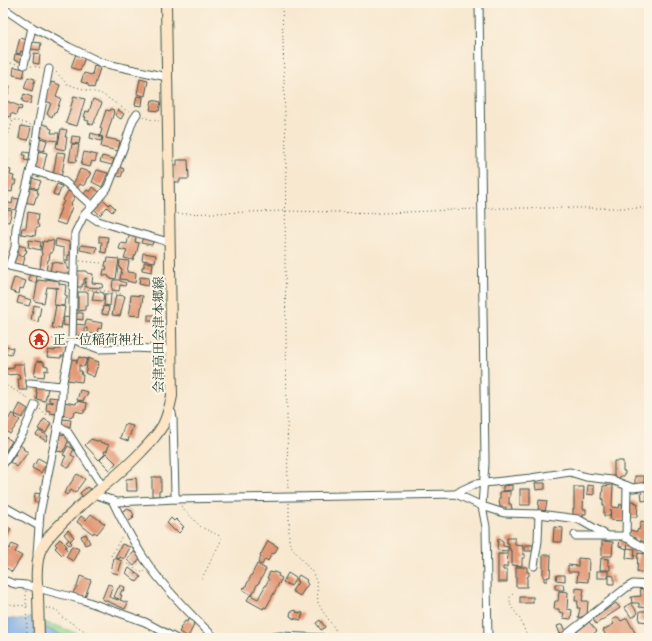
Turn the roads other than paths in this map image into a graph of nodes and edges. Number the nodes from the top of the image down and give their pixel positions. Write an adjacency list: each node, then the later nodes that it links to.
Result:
1 (166, 3): 7 (main road, 会津高田会津本郷線)
2 (479, 3): 22 (street)
3 (3, 8): 4 (street)
4 (32, 27): 5 (street); 7 (street)
5 (24, 65)
6 (49, 69): 9 (street)
7 (167, 77): 12 (main road, 会津高田会津本郷線)
8 (137, 114): 10 (street)
9 (31, 170): 10 (street); 13 (street)
10 (92, 206): 11 (street)
11 (86, 213): 12 (street); 13 (street)
12 (170, 240): 15 (main road, 会津高田会津本郷線)
13 (73, 279): 14 (street)
14 (72, 339): 15 (street); 17 (street)
15 (172, 350): 19 (main road, 会津高田会津本郷線)
16 (30, 383): 17 (street)
17 (62, 386): 20 (street)
18 (35, 405): 21 (street)
19 (169, 410): 25 (main road, 会津高田会津本郷線); 28 (street)
20 (58, 425): 25 (street); 33 (street)
21 (4, 463)
22 (483, 483): 23 (street); 27 (street); 31 (street)
23 (627, 486): 24 (street); 36 (street)
24 (649, 486)
25 (103, 487): 26 (main road, 会津高田会津本郷線)
26 (94, 494): 29 (street); 41 (main road, 会津高田会津本郷線)
27 (456, 494): 28 (street); 31 (street)
28 (176, 498): 29 (street)
29 (112, 500): 44 (street)
30 (3, 506): 33 (street)
31 (482, 506): 32 (street); 47 (street)
32 (538, 514): 35 (street); 38 (street)
33 (39, 526): 41 (street)
34 (575, 535): 35 (street)
35 (608, 536): 36 (street)
36 (626, 538): 37 (street)
37 (649, 551)
38 (534, 566)
39 (3, 580): 41 (street)
40 (649, 585): 48 (street)
41 (37, 587): 42 (main road, 会津高田会津本郷線, bridge); 43 (street)
42 (39, 638)
43 (175, 638)
44 (215, 638)
45 (262, 638): 46 (street)
46 (323, 638)
47 (488, 638)
48 (562, 638)

